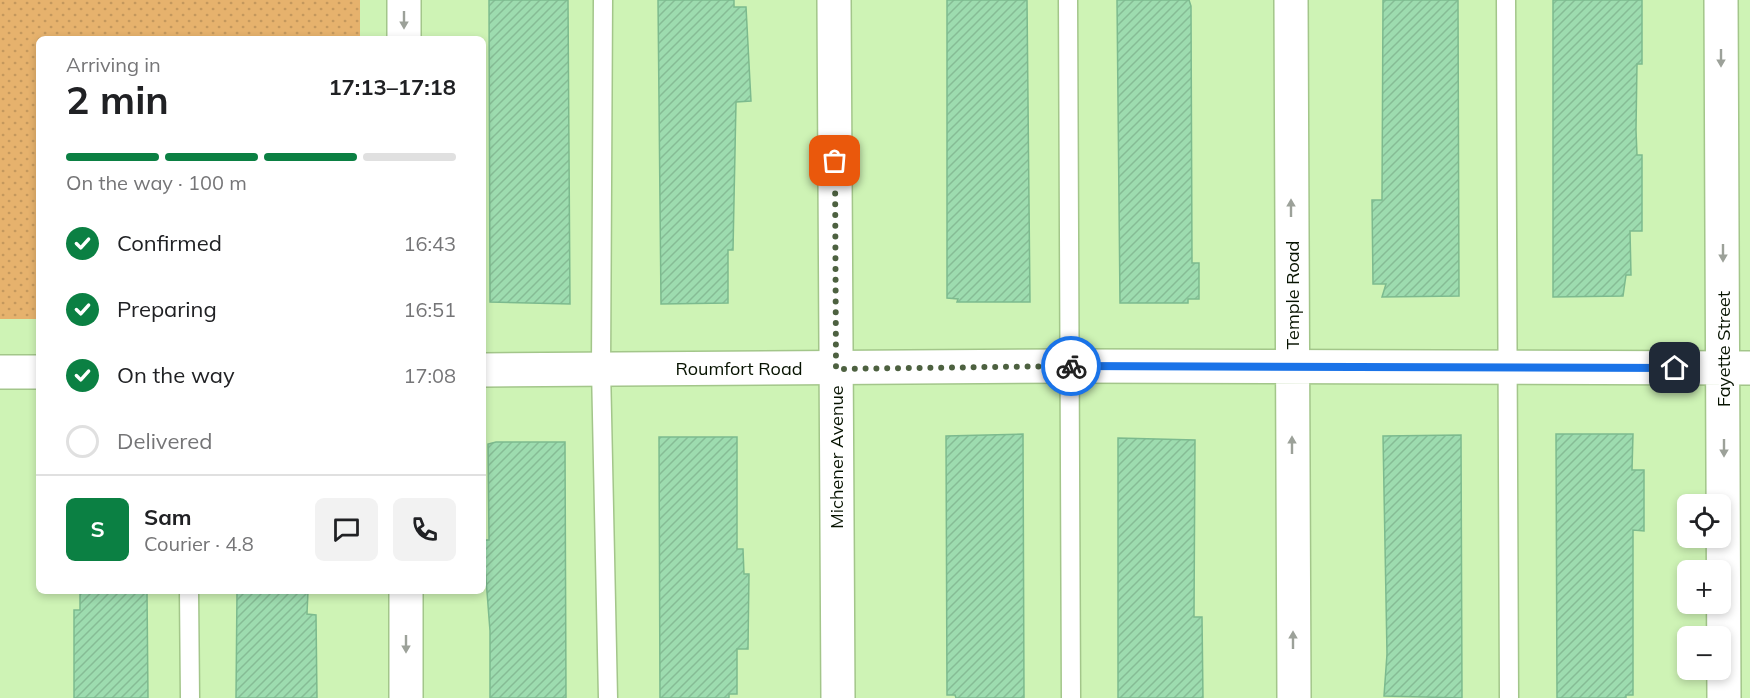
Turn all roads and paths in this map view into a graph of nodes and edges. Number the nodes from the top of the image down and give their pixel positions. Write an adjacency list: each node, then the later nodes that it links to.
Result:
1 (404, 0): 8 (street, one-way to 8)
2 (603, 0): 12 (lane)
3 (834, 0): 14 (street, Michener Avenue)
4 (1068, 0): 9 (lane)
5 (1291, 0): 10 (street, Temple Road, one-way to 5)
6 (1506, 0): 11 (lane)
7 (1721, 0): 13 (street, Fayette Street, one-way to 13)
8 (404, 36)
9 (1070, 366): 10 (street, Roumfort Road); 14 (street, Roumfort Road); 24 (lane)
10 (1292, 367): 11 (street, Roumfort Road); 25 (street, Temple Road, one-way to 10)
11 (1507, 367): 13 (street, Roumfort Road); 26 (lane)
12 (601, 368): 14 (street, Roumfort Road); 15 (street, Roumfort Road); 22 (lane)
13 (1737, 368): 27 (street, Fayette Street, one-way to 27)
14 (836, 369): 23 (street, Michener Avenue)
15 (486, 370)
16 (0, 372): 17 (street)
17 (36, 372)
18 (189, 594): 20 (lane)
19 (406, 594): 21 (street, one-way to 21)
20 (190, 698)
21 (406, 698)
22 (608, 698)
23 (838, 698)
24 (1071, 698)
25 (1294, 698)
26 (1509, 698)
27 (1724, 698)

